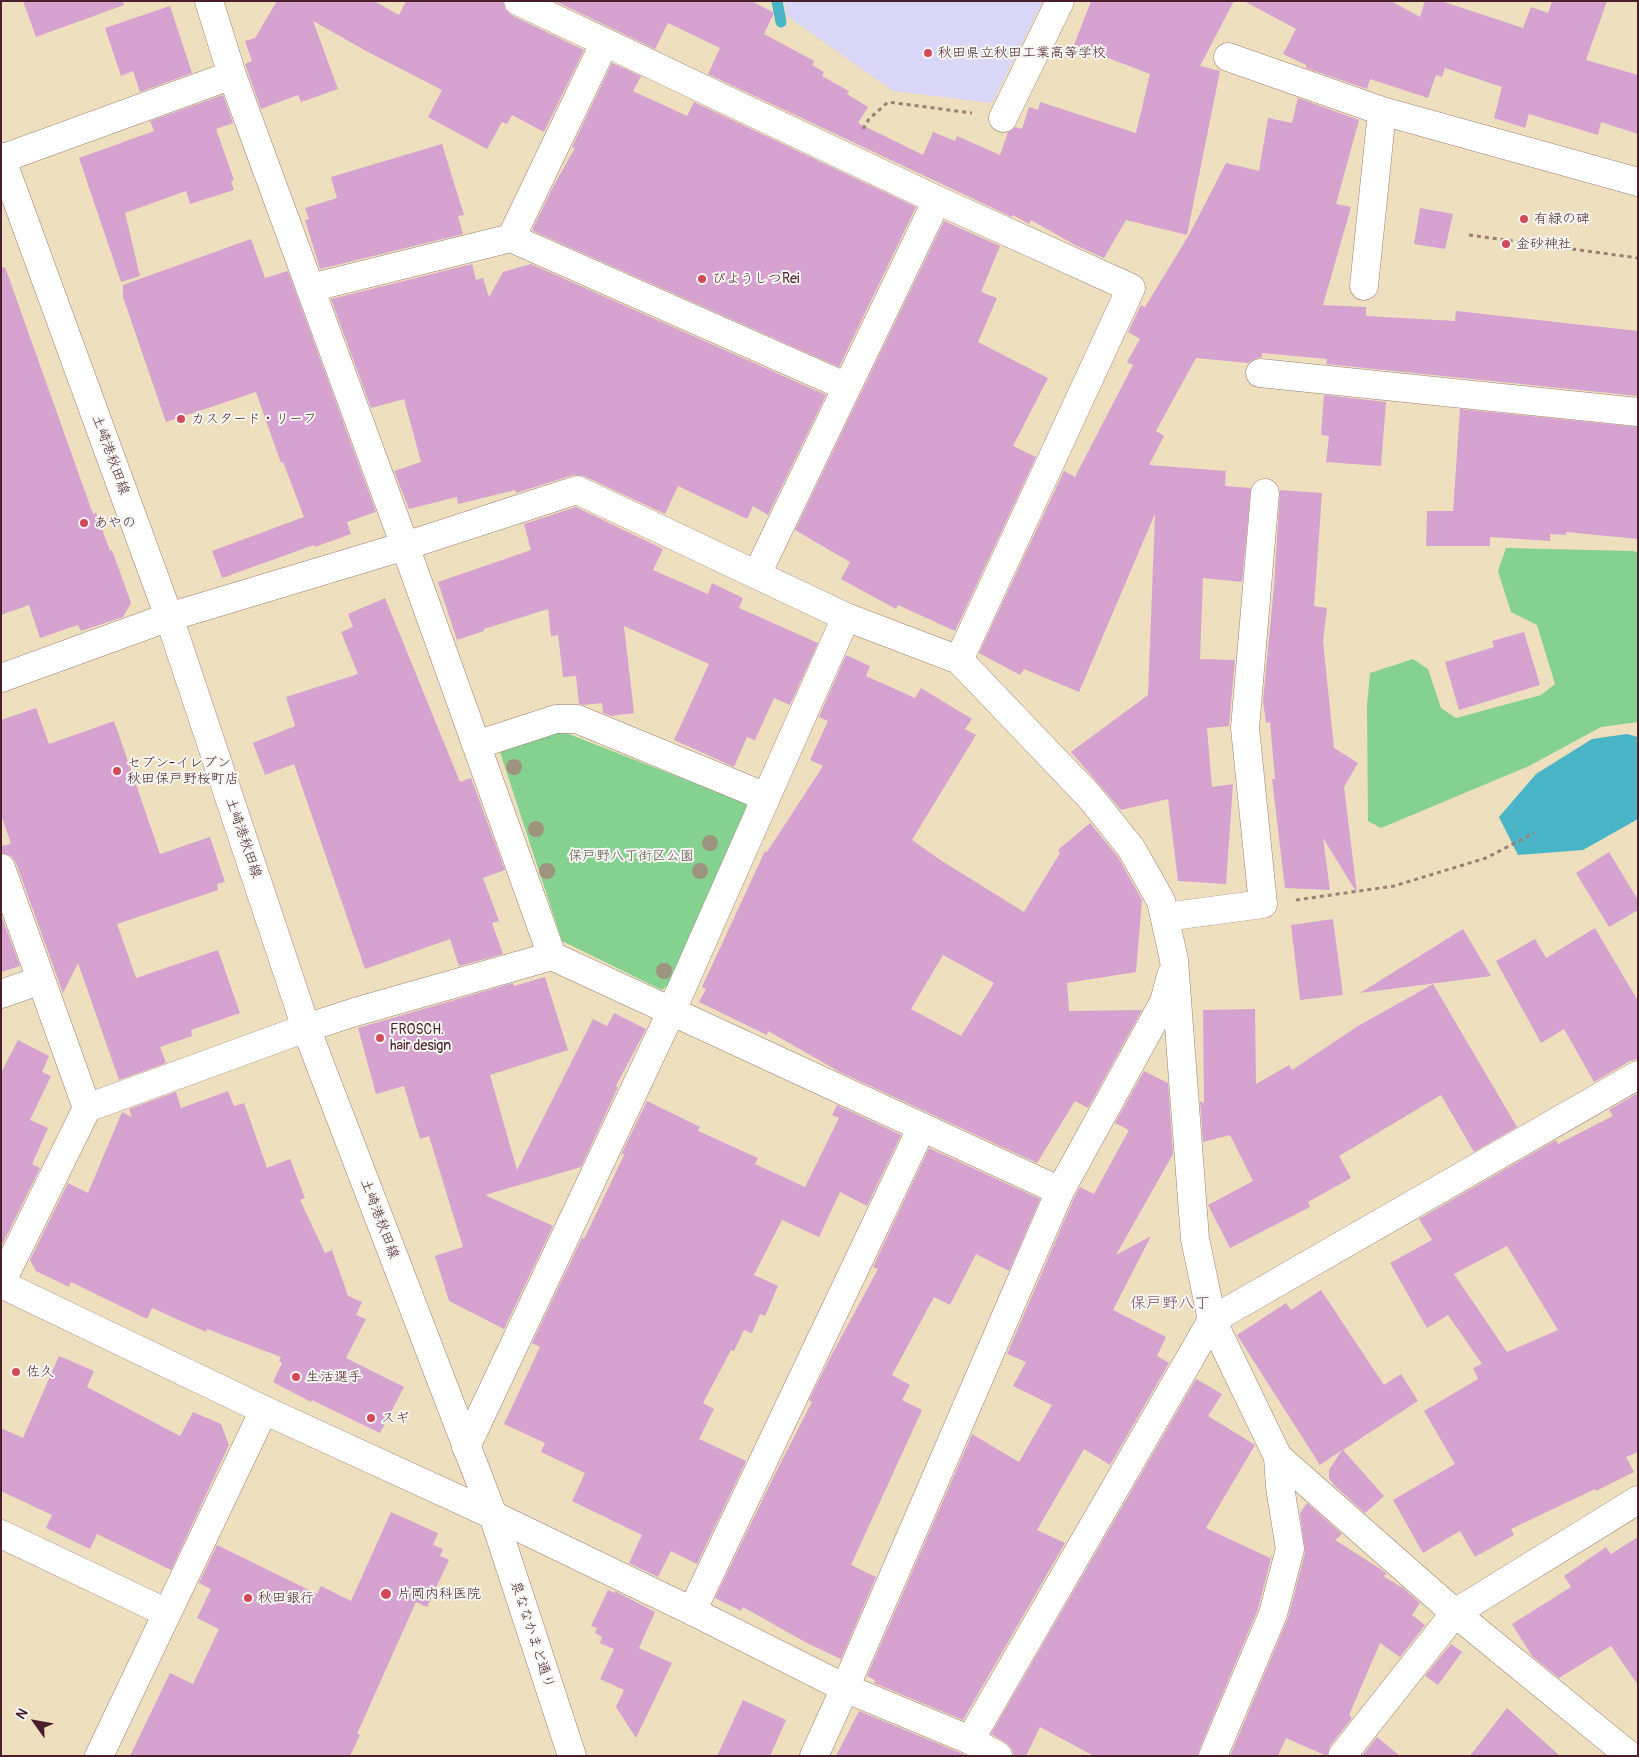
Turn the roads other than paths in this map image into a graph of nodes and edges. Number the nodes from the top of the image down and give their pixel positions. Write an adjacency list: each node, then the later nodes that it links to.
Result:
1 (210, 1): 6 (street)
2 (518, 1): 4 (street)
3 (1060, 1): 8 (street)
4 (605, 42): 11 (street); 12 (street)
5 (1228, 57): 7 (street)
6 (232, 74): 9 (street); 14 (street)
7 (1382, 111): 10 (street); 13 (street)
8 (1003, 118)
9 (1, 159): 21 (street, 土崎港秋田線)
10 (1638, 182)
11 (937, 200): 16 (street); 23 (street)
12 (511, 238): 14 (street); 16 (street)
13 (1364, 286)
14 (310, 288): 19 (street)
15 (1260, 373): 17 (street)
16 (847, 387): 20 (street)
17 (1638, 412)
18 (1265, 493): 28 (street)
19 (405, 546): 20 (street); 21 (street); 25 (street)
20 (757, 574): 22 (street)
21 (169, 617): 24 (street); 34 (street, 土崎港秋田線)
22 (846, 617): 23 (street); 26 (street)
23 (958, 660): 28 (street)
24 (1, 678)
25 (476, 745): 26 (street); 29 (street)
26 (766, 797): 33 (street)
27 (1, 868): 31 (street)
28 (1165, 916): 30 (street)
29 (552, 956): 33 (street); 34 (street)
30 (1174, 960): 38 (street); 40 (street)
31 (41, 980): 32 (street); 36 (street)
32 (1, 994)
33 (672, 1010): 37 (street); 42 (street)
34 (306, 1028): 36 (street); 42 (street, 土崎港秋田線)
35 (1638, 1075): 40 (street)
36 (88, 1108): 39 (street)
37 (922, 1127): 38 (street); 47 (street)
38 (1060, 1191): 50 (street)
39 (1, 1284): 41 (street)
40 (1212, 1320): 43 (street); 51 (street)
41 (264, 1410): 45 (street); 48 (street)
42 (466, 1447): 45 (street, 土崎港秋田線)
43 (1278, 1457): 49 (street); 56 (street)
44 (1638, 1500): 49 (street)
45 (493, 1514): 47 (street); 53 (street, 泉ななかまど通り)
46 (1, 1534): 48 (street)
47 (692, 1611): 50 (street)
48 (167, 1613): 52 (street)
49 (1455, 1613): 57 (street); 58 (street)
50 (845, 1688): 51 (street); 54 (street)
51 (970, 1740): 55 (street)
52 (99, 1756)
53 (572, 1756)
54 (814, 1756)
55 (998, 1756)
56 (1213, 1756)
57 (1342, 1756)
58 (1630, 1756)

